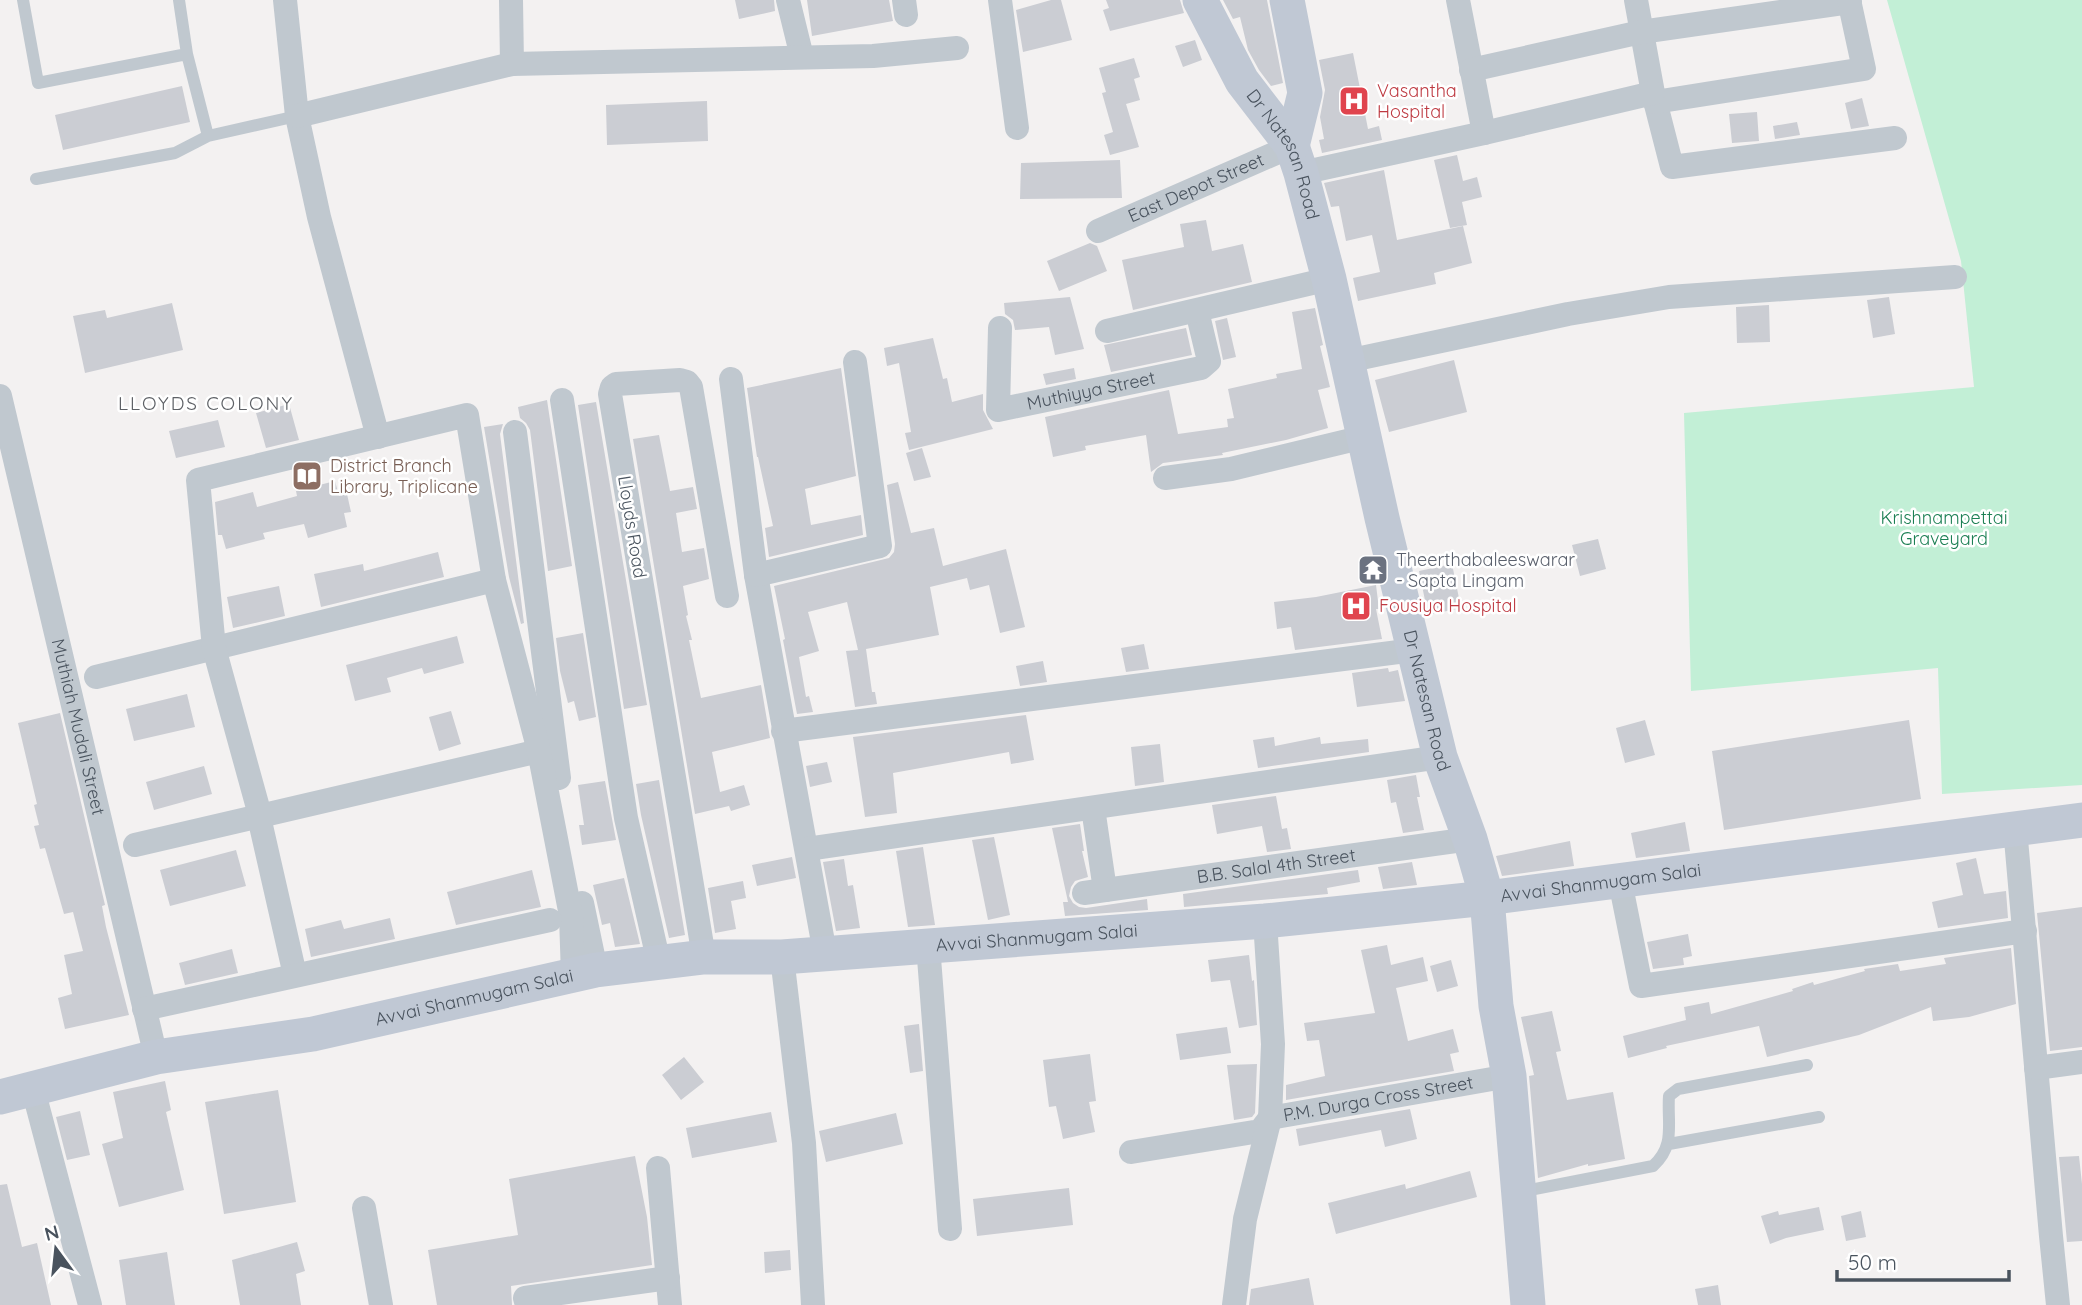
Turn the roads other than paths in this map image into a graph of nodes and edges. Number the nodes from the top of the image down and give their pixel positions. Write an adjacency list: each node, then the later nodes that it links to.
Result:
1 (23, 0): 14 (lane)
2 (180, 0): 14 (lane)
3 (285, 0): 19 (street)
4 (511, 0): 16 (street)
5 (788, 0): 15 (street)
6 (1000, 0): 20 (street)
7 (1200, 0): 24 (street, Dr Natesan Road)
8 (1287, 0): 24 (street)
9 (1458, 0): 17 (street)
10 (1636, 0): 12 (street)
11 (1849, 1): 12 (street); 18 (street, East Depot Street)
12 (1641, 32): 17 (street); 18 (street)
13 (957, 48): 15 (street)
14 (187, 54): 22 (lane)
15 (802, 57): 16 (street)
16 (512, 64): 19 (street)
17 (1471, 70): 21 (street)
18 (1654, 97): 21 (street, East Depot Street); 23 (street)
19 (298, 116): 22 (lane); 39 (street)
20 (1017, 128)
21 (1483, 133): 24 (street, East Depot Street)
22 (208, 136): 25 (lane)
23 (1895, 138)
24 (1297, 160): 26 (street, East Depot Street); 28 (street, Dr Natesan Road)
25 (36, 178)
26 (1098, 231)
27 (1955, 277): 32 (street)
28 (1329, 279): 29 (street); 32 (street, Dr Natesan Road)
29 (1197, 311): 30 (street, Muthiyya Street); 31 (street)
30 (1000, 328)
31 (1107, 331)
32 (1347, 361): 38 (street, Dr Natesan Road)
33 (855, 362): 41 (street)
34 (731, 379): 41 (street)
35 (0, 396): 69 (street, Muthiah Mudali Street)
36 (562, 400): 66 (street)
37 (515, 432): 67 (street)
38 (1364, 436): 40 (street); 45 (street, Dr Natesan Road)
39 (378, 437): 42 (street); 44 (street)
40 (1165, 478)
41 (756, 575): 47 (street)
42 (494, 580): 44 (street); 48 (street)
43 (727, 596): 64 (street, Lloyds Road)
44 (214, 648): 46 (street); 51 (street)
45 (1414, 650): 47 (street); 49 (street, Dr Natesan Road)
46 (96, 677)
47 (783, 731): 56 (street)
48 (539, 751): 51 (street); 67 (street)
49 (1440, 757): 50 (street); 54 (street, Dr Natesan Road)
50 (1093, 808): 54 (street, B.B. Salal 4th Street); 56 (street)
51 (259, 817): 55 (street); 68 (street)
52 (2082, 820): 53 (street, Avvai Shanmugam Salai)
53 (2015, 828): 57 (street, Avvai Shanmugam Salai); 61 (street)
54 (1470, 839): 58 (street, Dr Natesan Road)
55 (135, 845)
56 (807, 849): 63 (street)
57 (1620, 881): 58 (street, Avvai Shanmugam Salai); 61 (street)
58 (1487, 898): 60 (street, Avvai Shanmugam Salai); 74 (street, Dr Natesan Road)
59 (550, 920): 68 (street)
60 (1265, 921): 62 (street, Avvai Shanmugam Salai); 77 (street)
61 (2025, 931): 73 (street)
62 (928, 945): 63 (street, Avvai Shanmugam Salai); 83 (street)
63 (825, 954): 65 (street, Avvai Shanmugam Salai)
64 (704, 957): 65 (street, Avvai Shanmugam Salai); 66 (street, Avvai Shanmugam Salai)
65 (782, 957): 89 (street)
66 (659, 963): 67 (street, Avvai Shanmugam Salai)
67 (584, 973): 70 (street, Avvai Shanmugam Salai)
68 (295, 975): 69 (street)
69 (144, 1009): 70 (street, Muthiah Mudali Street)
70 (156, 1058): 75 (street, Avvai Shanmugam Salai)
71 (2082, 1062): 73 (street)
72 (1807, 1065): 78 (lane)
73 (2036, 1068): 92 (street)
74 (1509, 1076): 77 (street, P.M. Durga Cross Street); 81 (street, Dr Natesan Road)
75 (16, 1093): 85 (street)
76 (1819, 1117): 78 (lane)
77 (1270, 1118): 79 (street, P.M. Durga Cross Street); 90 (street)
78 (1669, 1144): 81 (lane)
79 (1131, 1152)
80 (658, 1168): 84 (street)
81 (1519, 1192): 91 (street, Dr Natesan Road)
82 (364, 1208): 86 (street)
83 (950, 1229)
84 (668, 1278): 87 (street); 88 (street)
85 (90, 1305)
86 (381, 1305)
87 (527, 1305)
88 (670, 1305)
89 (813, 1305)
90 (1234, 1305)
91 (1528, 1305)
92 (2058, 1305)

